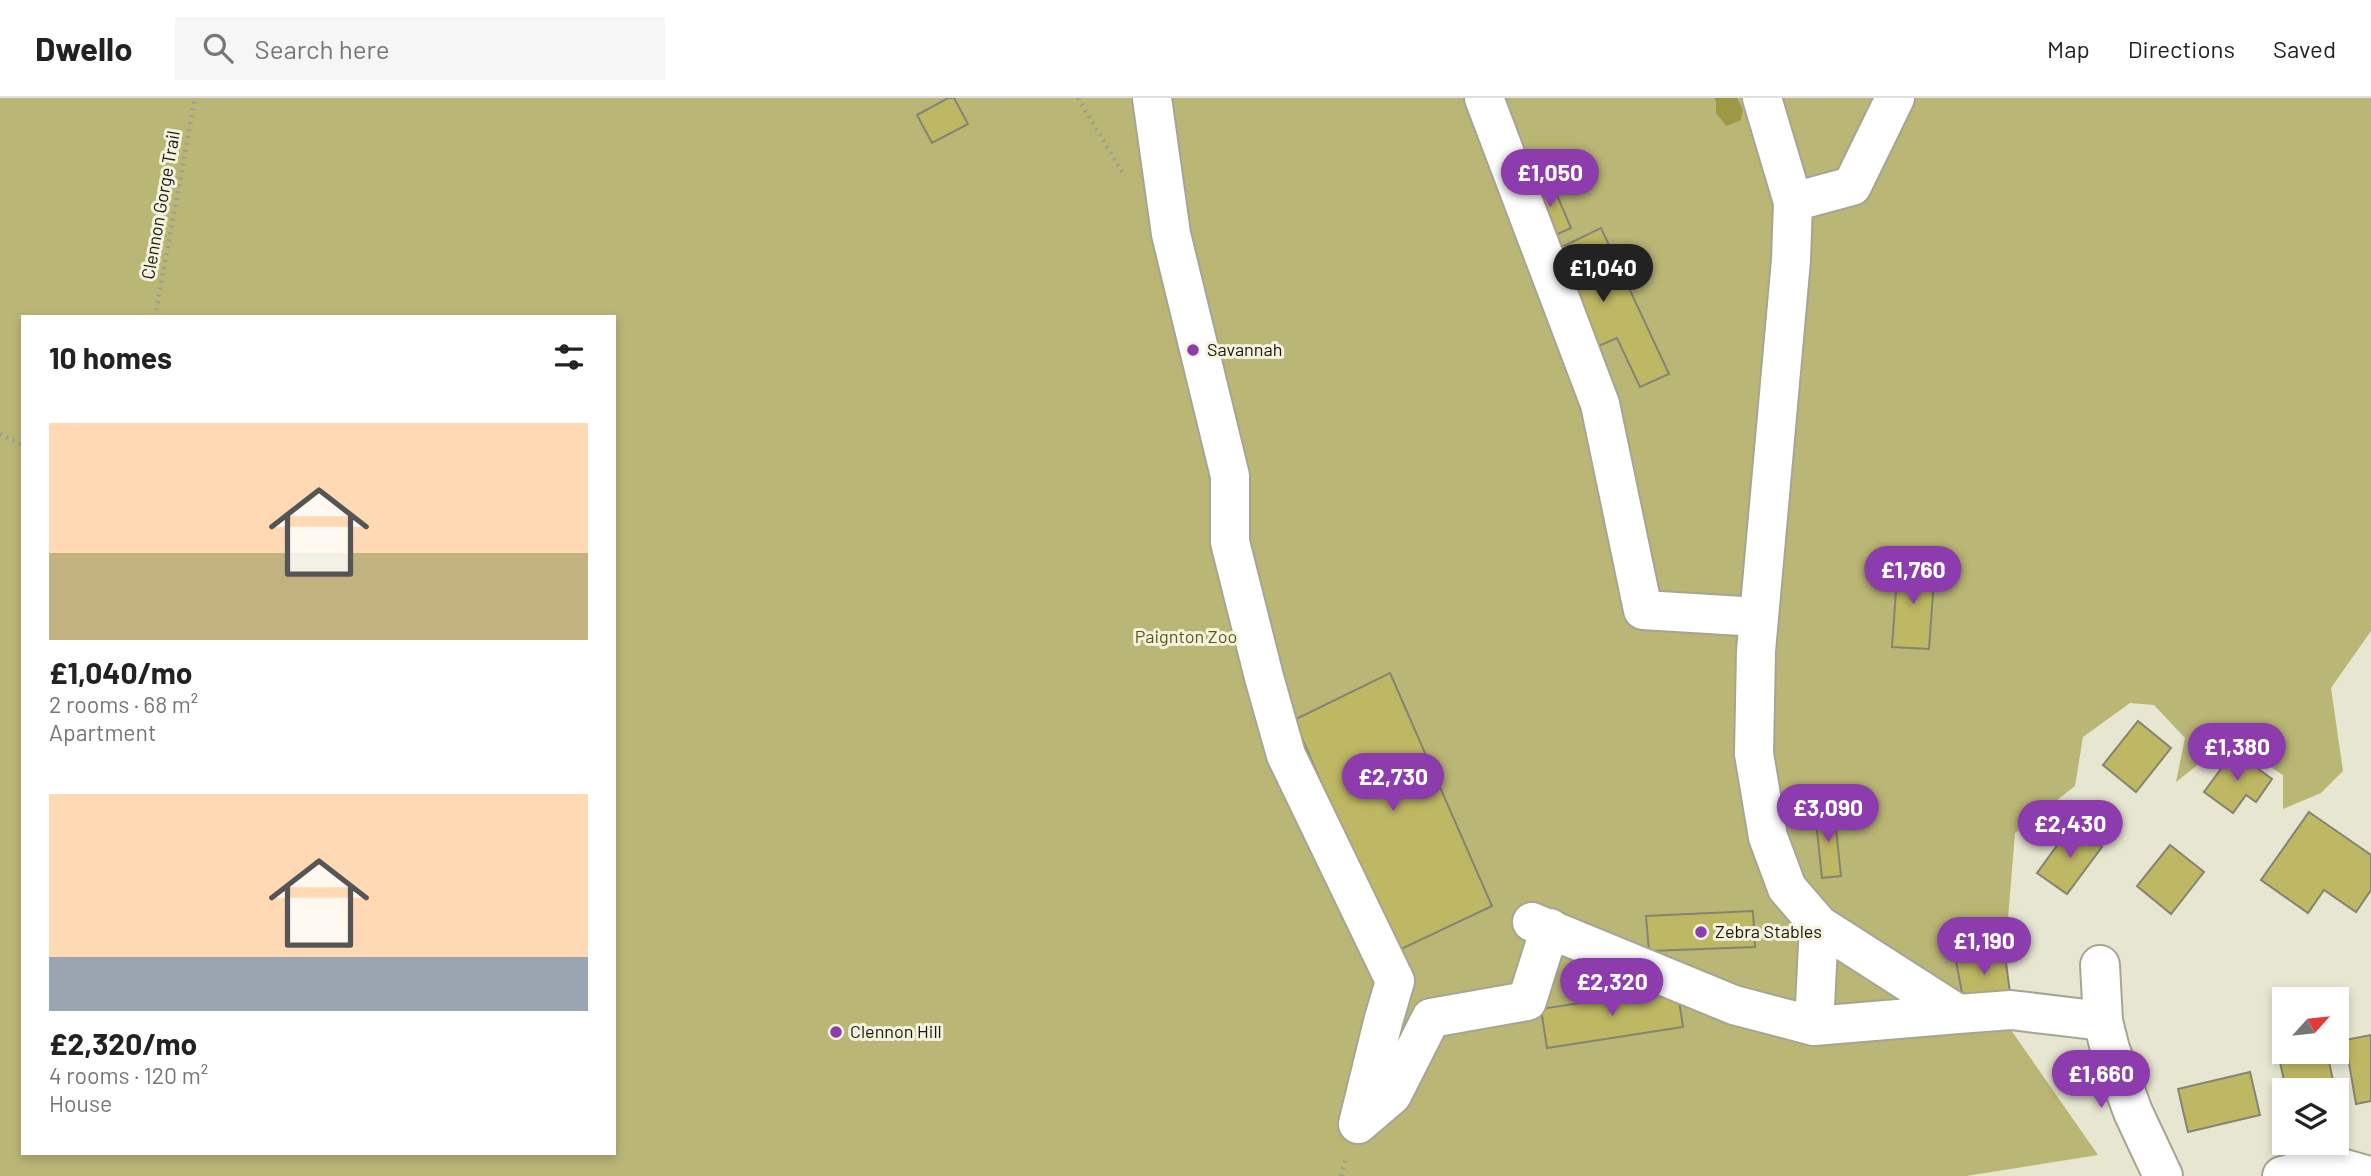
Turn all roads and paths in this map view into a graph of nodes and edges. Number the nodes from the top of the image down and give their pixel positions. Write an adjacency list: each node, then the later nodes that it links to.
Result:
1 (195, 98): 7 (path, Clennon Gorge Trail)
2 (1152, 98): 17 (street)
3 (1485, 98): 10 (street)
4 (1762, 98): 6 (street)
5 (1895, 98): 6 (street)
6 (1793, 202): 11 (street)
7 (155, 315)
8 (0, 434): 9 (path)
9 (21, 445)
10 (1742, 616)
11 (1819, 925): 14 (street); 16 (street)
12 (2100, 965): 15 (street)
13 (1413, 1006): 17 (street)
14 (1958, 1014): 15 (street); 16 (street)
15 (2102, 1021): 18 (street)
16 (1814, 1026): 17 (street)
17 (1358, 1124)
18 (2163, 1176)
19 (2282, 1176): 20 (street)
20 (2369, 1176)

